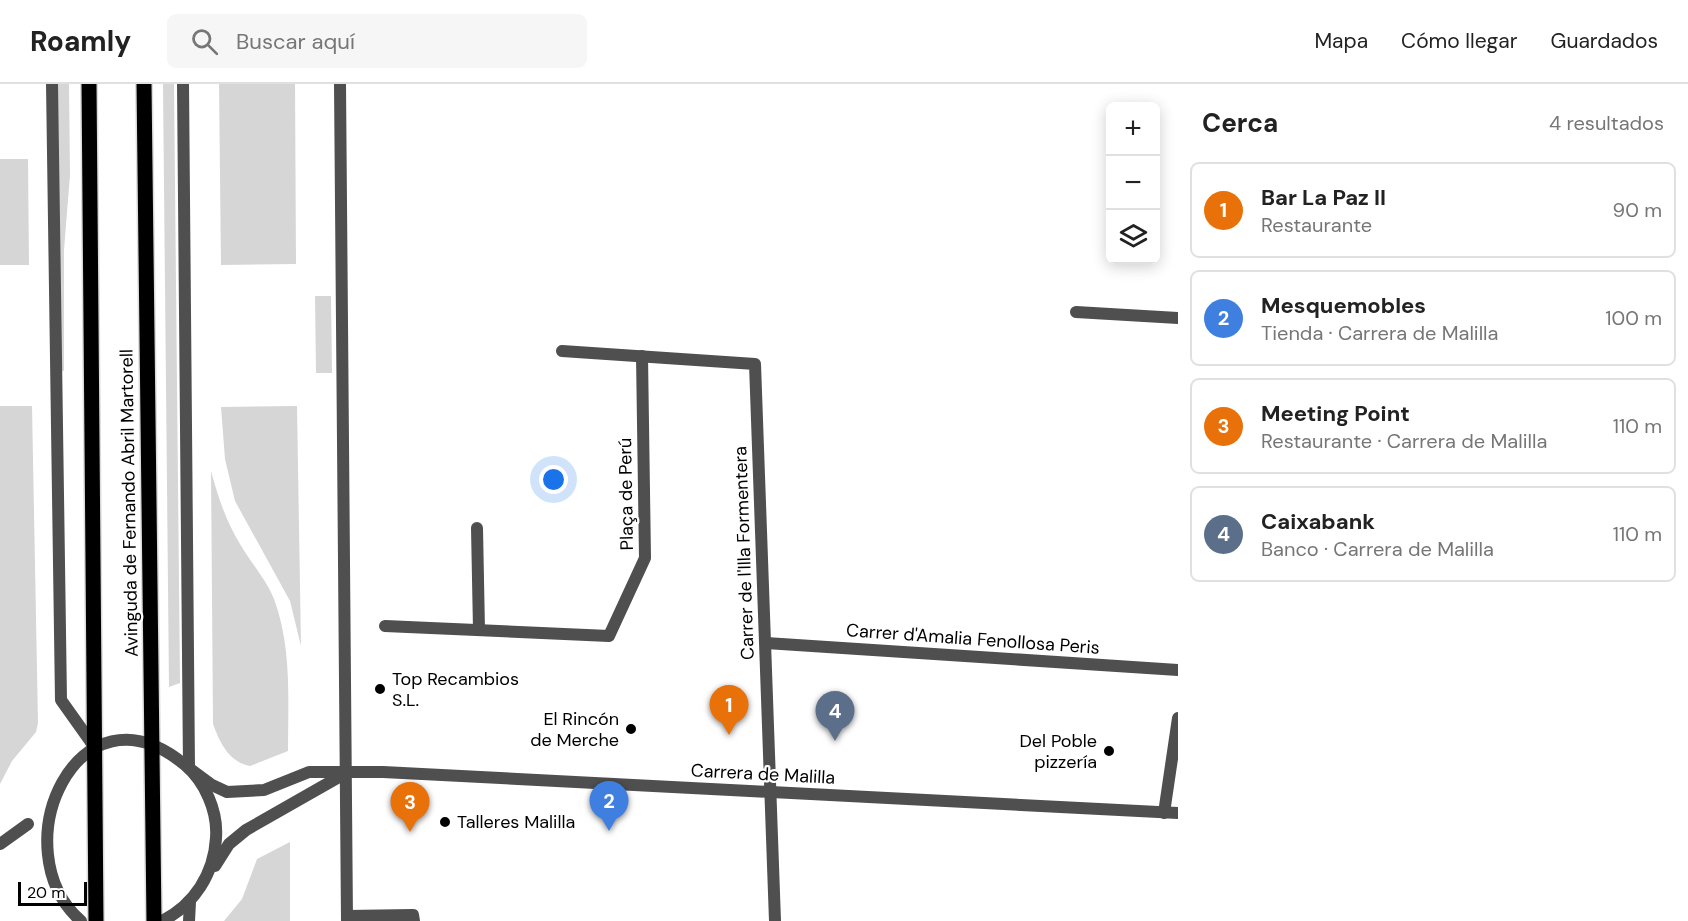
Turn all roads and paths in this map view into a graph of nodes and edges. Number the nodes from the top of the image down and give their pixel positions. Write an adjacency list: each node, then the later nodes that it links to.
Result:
1 (52, 84): 16 (street)
2 (89, 84): 16 (main road, Avinguda de Fernando Abril Martorell)
3 (144, 84): 17 (main road, Avinguda de Fernando Abril Martorell)
4 (183, 84): 19 (street)
5 (340, 84): 20 (street)
6 (1076, 312): 7 (street)
7 (1178, 318)
8 (562, 351): 9 (street)
9 (642, 356): 12 (street, Plaça de Perú); 13 (street, Carrer de l'Illa Formentera)
10 (477, 528): 12 (street)
11 (385, 626): 12 (street, Plaça de Perú)
12 (479, 630)
13 (766, 643): 14 (street, Carrer d'Amalia Fenollosa Peris); 21 (street, Carrer de l'Illa Formentera)
14 (1178, 670)
15 (1178, 718): 23 (street)
16 (93, 745): 17 (street); 18 (street); 33 (main road, Avinguda de Fernando Abril Martorell)
17 (152, 745): 19 (street, Carrera de Malilla); 34 (main road, Avinguda de Fernando Abril Martorell)
18 (60, 764)
19 (189, 768): 20 (street, Carrera de Malilla); 28 (street)
20 (347, 773): 21 (street, Carrera de Malilla); 28 (street, Carrera de Malilla); 31 (street)
21 (771, 792): 23 (street, Carrera de Malilla); 38 (street, Carrer de l'Illa Formentera)
22 (31, 808): 25 (street)
23 (1164, 813): 24 (street, Carrera de Malilla)
24 (1178, 813)
25 (28, 824): 26 (street); 27 (street)
26 (27, 840)
27 (0, 844)
28 (207, 877): 30 (street, Carrera de Malilla)
29 (43, 888): 32 (street)
30 (189, 902): 35 (street, Carrera de Malilla); 36 (street)
31 (347, 919): 37 (street)
32 (81, 921)
33 (96, 921)
34 (154, 921)
35 (162, 921)
36 (189, 921)
37 (414, 921)
38 (775, 921)

